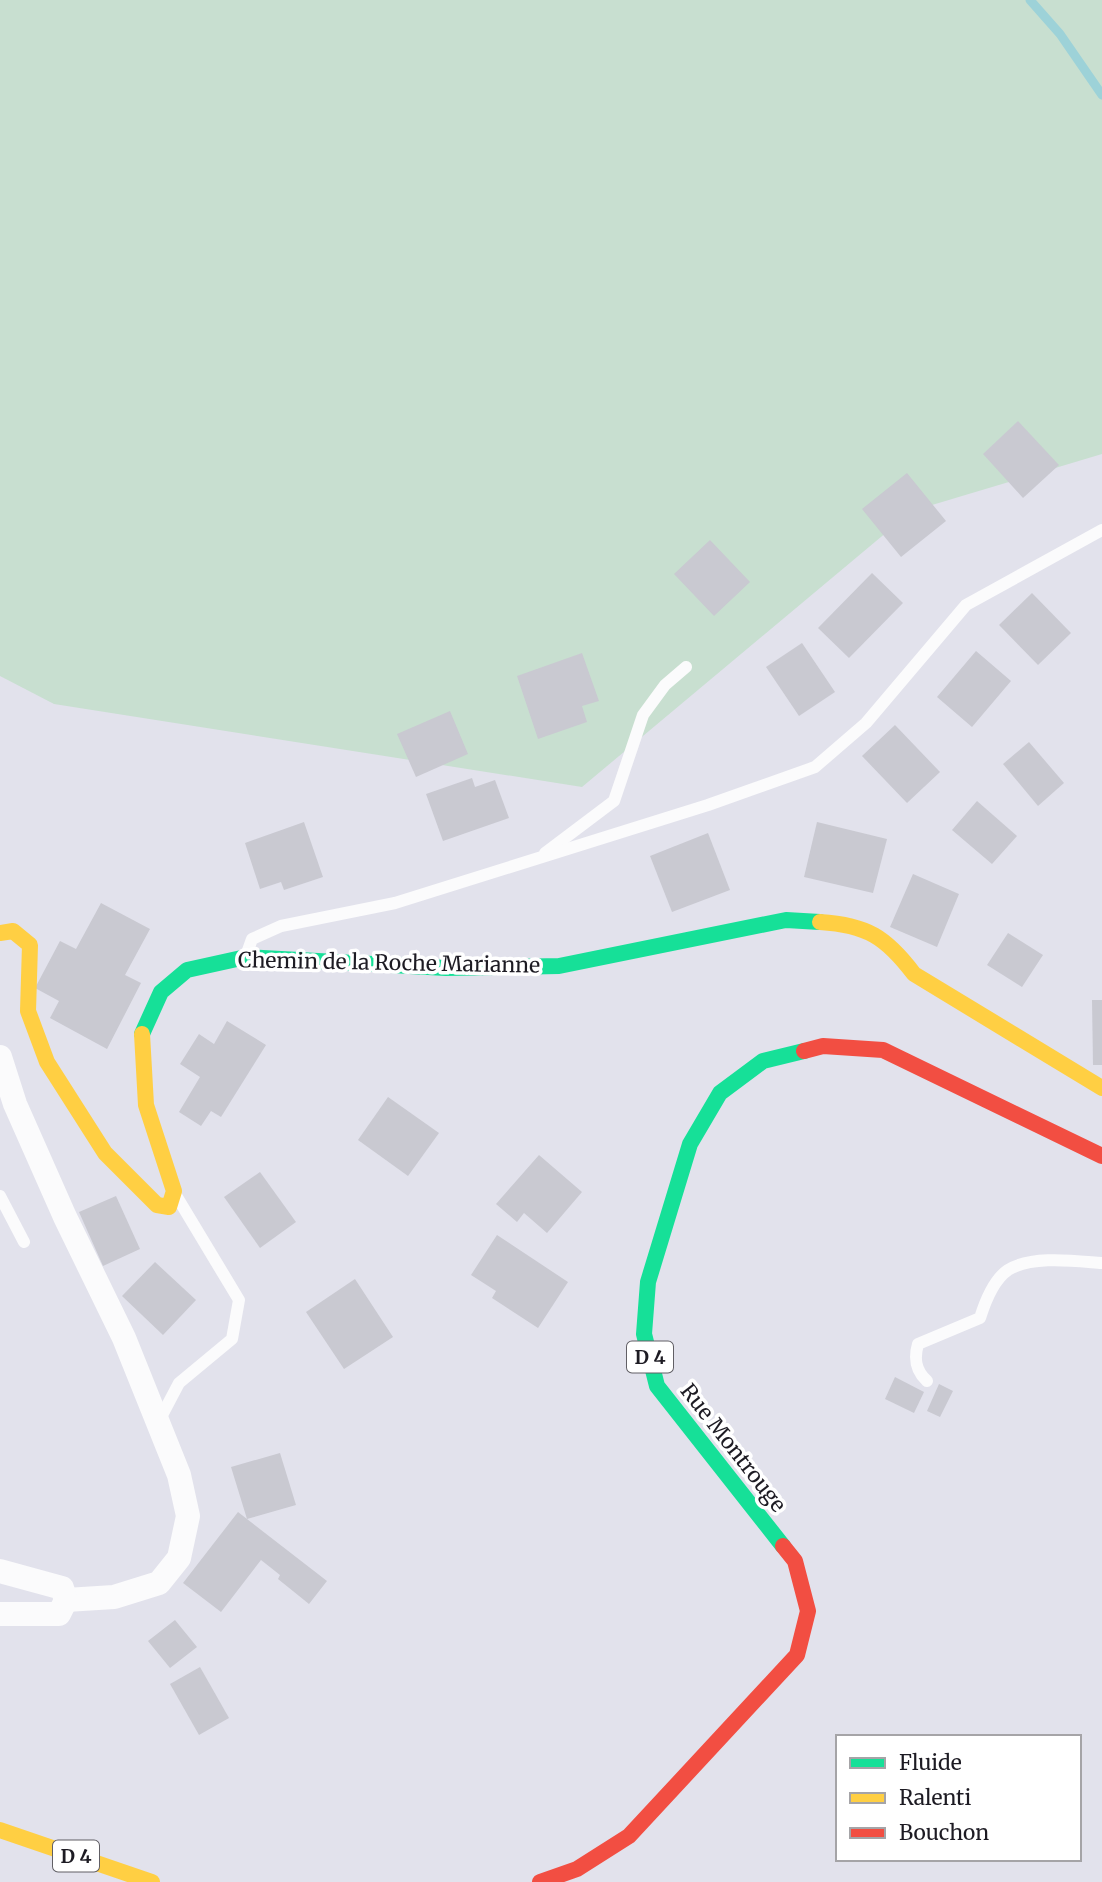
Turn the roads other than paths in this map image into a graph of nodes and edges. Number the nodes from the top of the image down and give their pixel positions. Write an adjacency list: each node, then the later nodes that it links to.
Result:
1 (1102, 530): 3 (lane)
2 (686, 667): 3 (lane)
3 (536, 859): 5 (lane)
4 (0, 933): 9 (street)
5 (246, 957): 7 (street, Chemin de la Roche Marianne); 9 (street, Chemin de la Roche Marianne)
6 (0, 1057): 14 (street)
7 (1102, 1088)
8 (1102, 1156): 20 (street, Rue Montrouge / D 4)
9 (174, 1191): 14 (lane)
10 (0, 1196): 11 (lane)
11 (24, 1242)
12 (1102, 1263): 13 (lane)
13 (927, 1381)
14 (157, 1425): 16 (street)
15 (0, 1571): 16 (street)
16 (66, 1600): 17 (street)
17 (0, 1614)
18 (0, 1830): 19 (street, D 4)
19 (152, 1882)
20 (540, 1882)

